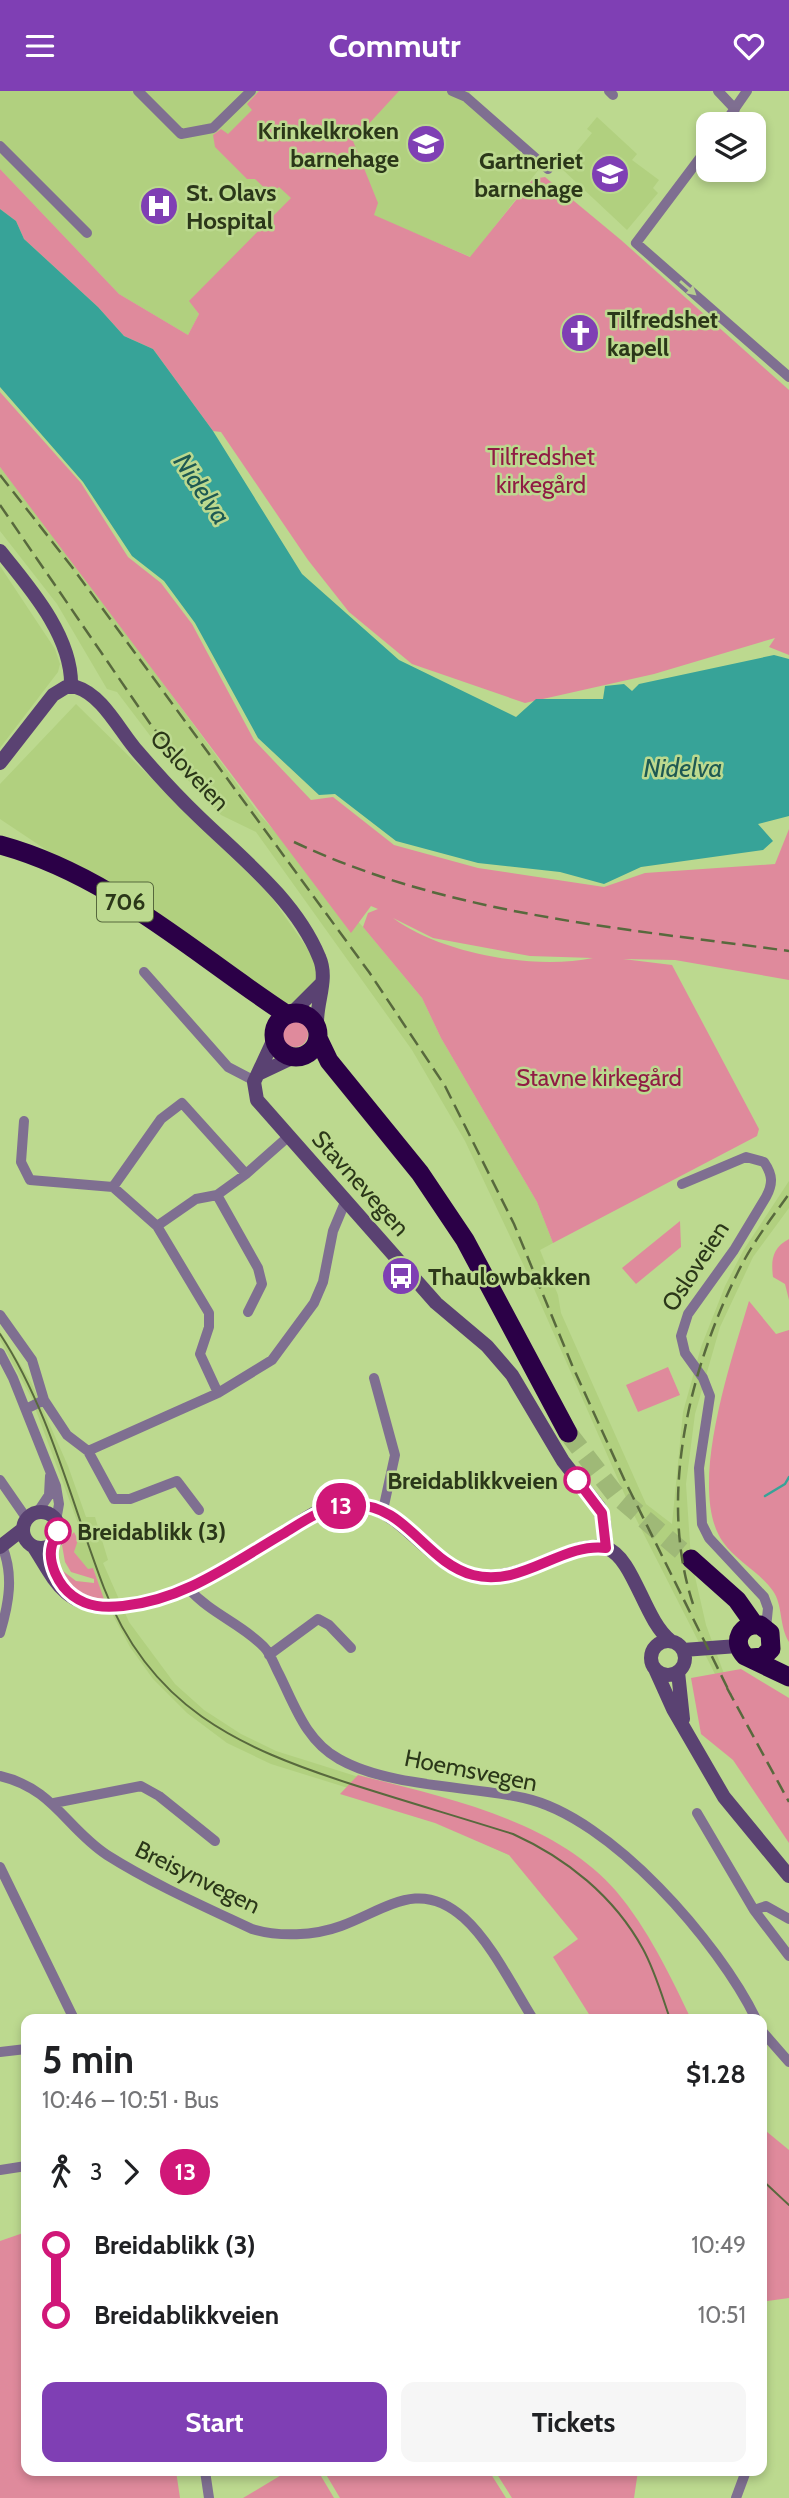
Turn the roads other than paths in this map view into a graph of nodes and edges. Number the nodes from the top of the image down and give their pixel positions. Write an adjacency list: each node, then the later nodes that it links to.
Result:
1 (138, 91): 2 (street)
2 (251, 91)
3 (452, 91): 6 (street)
4 (718, 91): 7 (street)
5 (747, 91): 7 (street)
6 (469, 94): 11 (street)
7 (735, 109): 8 (street)
8 (733, 112)
9 (0, 146): 12 (street)
10 (696, 163): 13 (street, one-way to 13)
11 (548, 169)
12 (87, 233)
13 (789, 377)
14 (0, 551): 15 (street)
15 (71, 687): 16 (street); 20 (street, Osloveien)
16 (0, 764)
17 (0, 845): 19 (highway, 706)
18 (144, 972): 25 (street)
19 (238, 982): 21 (highway, 706); 23 (highway, 706)
20 (322, 983): 21 (street); 22 (street, Osloveien)
21 (289, 1013): 22 (highway, 706); 23 (highway)
22 (317, 1032): 24 (highway); 26 (highway, 706)
23 (274, 1036): 24 (highway, 706); 25 (street)
24 (297, 1057): 25 (street); 26 (highway, 706)
25 (256, 1077): 28 (street, Stavnevegen)
26 (356, 1097): 42 (highway, 706)
27 (24, 1121): 31 (street)
28 (289, 1136): 29 (street); 33 (street, Stavnevegen)
29 (246, 1174): 31 (street); 32 (street)
30 (682, 1184): 61 (street, Osloveien)
31 (113, 1187): 34 (street)
32 (217, 1195): 34 (street); 35 (street)
33 (345, 1200): 39 (street); 53 (street, Stavnevegen)
34 (157, 1226): 39 (street)
35 (248, 1312)
36 (0, 1315): 40 (street)
37 (0, 1353): 41 (street)
38 (374, 1378): 47 (street)
39 (218, 1394): 43 (street)
40 (44, 1400): 41 (street); 43 (street)
41 (26, 1409): 44 (street)
42 (568, 1433)
43 (88, 1451): 46 (street)
44 (50, 1473): 48 (street); 49 (street)
45 (0, 1480): 48 (street)
46 (199, 1510)
47 (383, 1510): 53 (street); 55 (street)
48 (29, 1520): 49 (street); 51 (street); 52 (street)
49 (56, 1521): 50 (street)
50 (52, 1543): 51 (street); 56 (street)
51 (31, 1545): 52 (street); 56 (street)
52 (1, 1546): 60 (street)
53 (606, 1548): 59 (street)
54 (691, 1559): 61 (highway, Osloveien)
55 (189, 1589): 57 (street); 64 (street, Hoemsvegen)
56 (63, 1590): 58 (street)
57 (124, 1606)
58 (108, 1607)
59 (644, 1607): 63 (street); 65 (street)
60 (0, 1633)
61 (753, 1640): 65 (street); 66 (highway, Osloveien); 68 (highway)
62 (351, 1648): 64 (street)
63 (652, 1651): 65 (street); 67 (street)
64 (269, 1655): 81 (street, Hoemsvegen)
65 (679, 1656): 67 (street); 69 (street)
66 (789, 1668)
67 (655, 1669): 69 (street)
68 (789, 1677)
69 (684, 1724): 75 (street)
70 (0, 1776): 71 (street, Breisynvegen)
71 (54, 1803): 73 (street, Breisynvegen); 80 (street, Breisynvegen)
72 (697, 1813): 76 (street)
73 (215, 1841)
74 (0, 1867): 79 (street)
75 (789, 1876)
76 (754, 1910): 77 (street); 78 (street)
77 (789, 1919)
78 (789, 1956)
79 (72, 2014)
80 (530, 2014)
81 (754, 2014)
82 (767, 2037): 85 (street)
83 (21, 2050): 84 (street)
84 (0, 2052)
85 (789, 2062)
86 (21, 2167): 87 (street)
87 (0, 2170)
88 (206, 2476): 90 (street)
89 (744, 2476): 91 (street)
90 (209, 2498)
91 (736, 2498)

